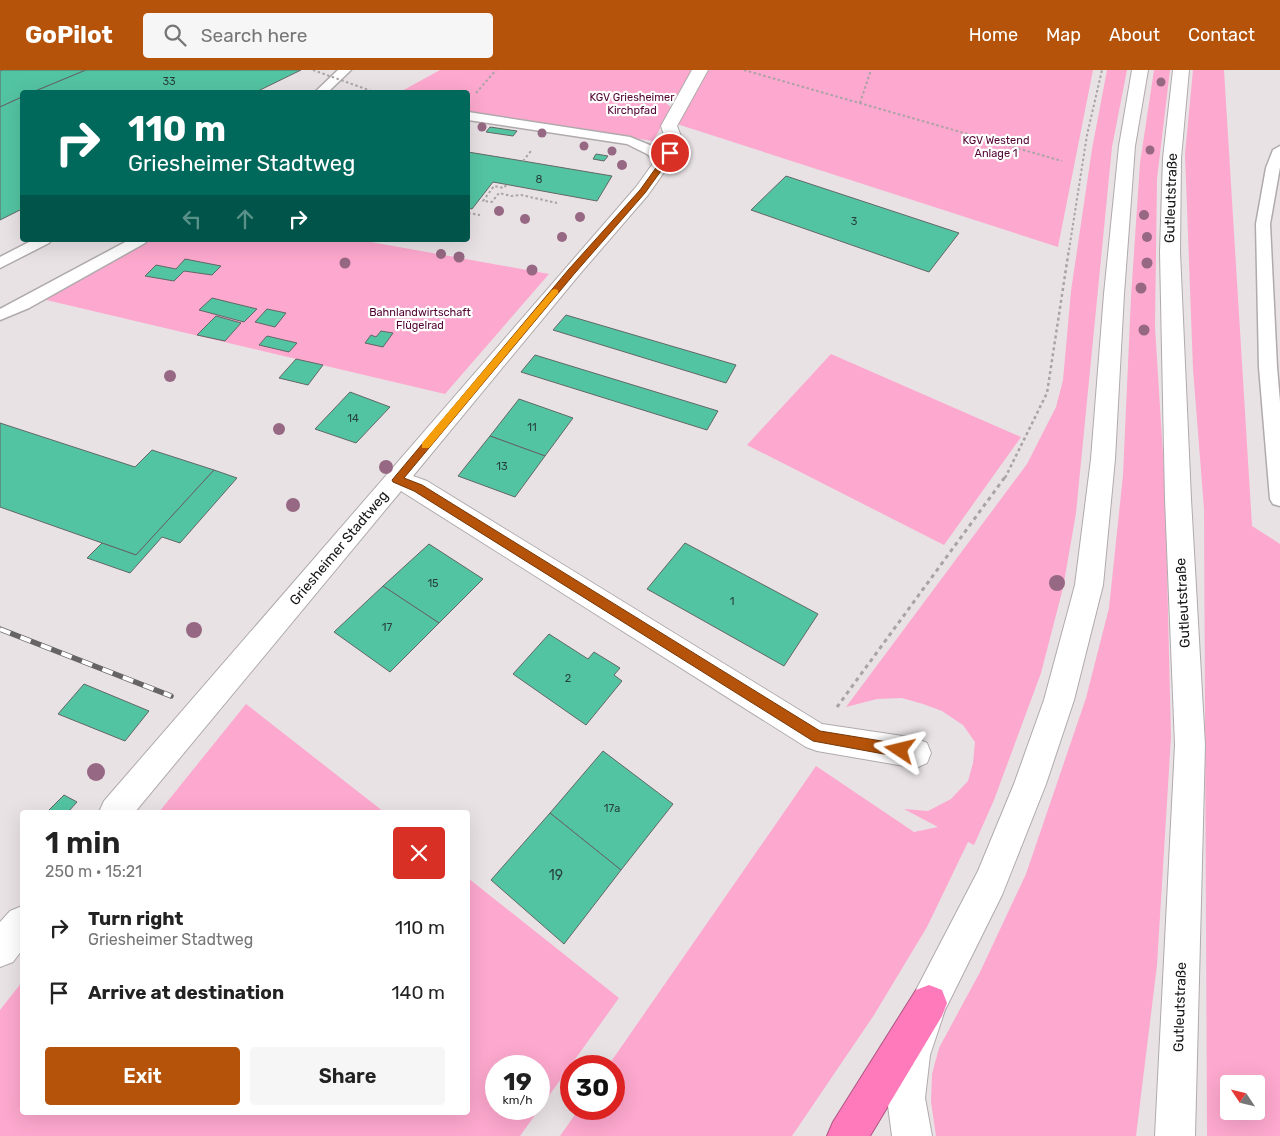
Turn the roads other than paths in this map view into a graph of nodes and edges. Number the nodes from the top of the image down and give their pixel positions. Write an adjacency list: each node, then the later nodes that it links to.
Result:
1 (345, 70): 5 (lane)
2 (700, 70): 8 (main road, Griesheimer Stadtweg)
3 (1140, 70): 19 (main road)
4 (1182, 70): 22 (main road, Gutleutstraße)
5 (323, 90)
6 (470, 116): 8 (lane)
7 (1280, 150): 14 (lane)
8 (664, 162): 13 (main road, Griesheimer Stadtweg)
9 (40, 242): 11 (lane)
10 (136, 242): 12 (lane)
11 (0, 263)
12 (0, 315)
13 (397, 480): 15 (main road); 16 (main road, Griesheimer Stadtweg)
14 (1280, 499)
15 (916, 753)
16 (118, 810)
17 (20, 925): 18 (main road)
18 (0, 949)
19 (929, 1003): 20 (highway); 21 (main road)
20 (847, 1136)
21 (912, 1136)
22 (1175, 1136)

